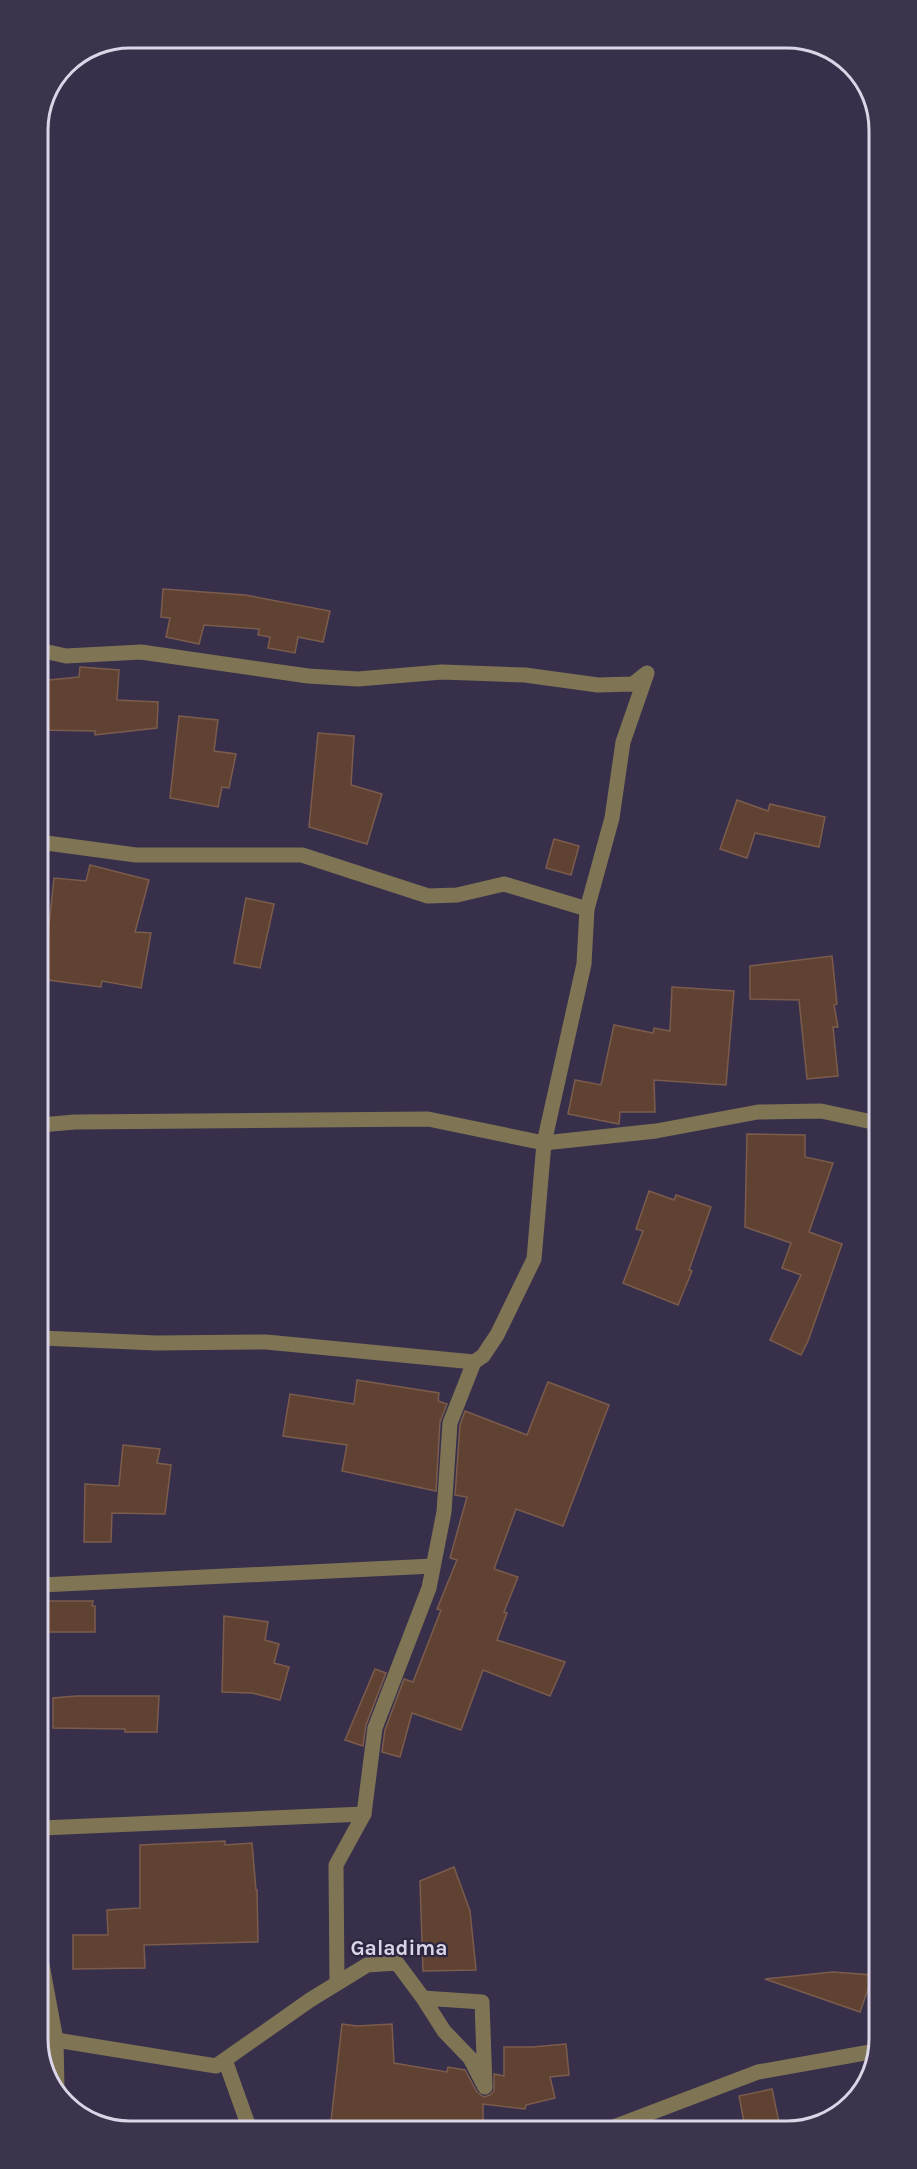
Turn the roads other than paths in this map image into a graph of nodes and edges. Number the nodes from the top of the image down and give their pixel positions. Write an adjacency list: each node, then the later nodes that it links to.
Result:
1 (48, 652): 3 (street)
2 (48, 843): 3 (street)
3 (587, 909): 6 (street)
4 (869, 1121): 6 (street)
5 (48, 1124): 6 (street)
6 (544, 1143): 8 (street)
7 (48, 1338): 8 (street)
8 (474, 1362): 9 (street)
9 (433, 1566): 10 (street); 11 (street)
10 (48, 1584)
11 (364, 1814): 12 (street); 13 (street)
12 (48, 1828)
13 (337, 1983): 14 (street); 17 (street)
14 (423, 1998): 14 (street)
15 (49, 2041): 17 (street); 18 (street)
16 (867, 2053): 20 (street)
17 (225, 2060): 19 (street)
18 (54, 2069)
19 (247, 2121)
20 (629, 2121)

